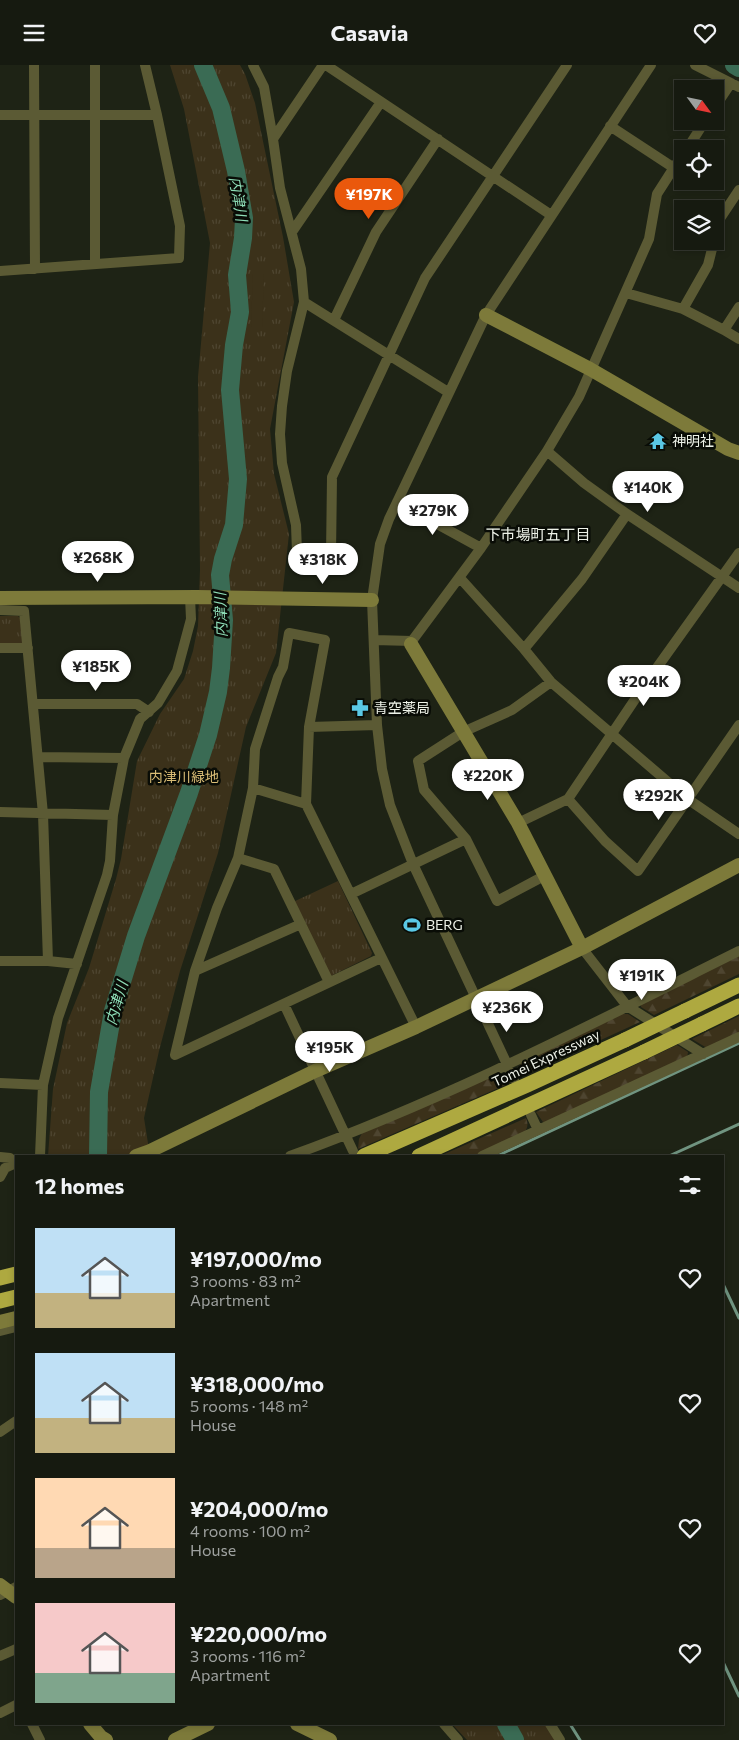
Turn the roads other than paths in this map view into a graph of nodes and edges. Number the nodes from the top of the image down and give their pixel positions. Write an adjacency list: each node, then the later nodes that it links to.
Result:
1 (34, 65): 13 (street)
2 (95, 65): 14 (street)
3 (145, 65): 15 (street)
4 (253, 65): 17 (street)
5 (325, 65): 11 (street); 17 (street)
6 (567, 65): 20 (street)
7 (651, 65): 16 (street)
8 (695, 65): 9 (street)
9 (735, 85): 10 (street)
10 (724, 97)
11 (381, 101): 18 (street); 24 (street)
12 (0, 115): 13 (street)
13 (34, 115): 14 (street); 27 (street)
14 (95, 115): 15 (street); 26 (street)
15 (157, 115): 26 (street)
16 (610, 126): 19 (street); 23 (street)
17 (273, 139): 24 (street)
18 (438, 139): 20 (street); 34 (street)
19 (674, 168): 29 (street)
20 (494, 176): 23 (street); 37 (street)
21 (739, 190): 22 (street)
22 (724, 212)
23 (551, 215): 33 (street)
24 (292, 232): 30 (street)
25 (712, 250): 32 (street)
26 (95, 264): 27 (street)
27 (35, 269): 28 (street)
28 (0, 271)
29 (626, 293): 32 (street); 38 (street)
30 (304, 303): 34 (street); 37 (street)
31 (739, 307): 35 (street)
32 (683, 309): 35 (street)
33 (486, 315): 38 (street); 39 (street)
34 (334, 320): 37 (street)
35 (724, 329): 36 (street)
36 (739, 339)
37 (389, 355): 39 (street)
38 (590, 369): 40 (street); 41 (street)
39 (448, 392): 42 (street)
40 (547, 451): 43 (street); 44 (street)
41 (739, 453)
42 (397, 502): 44 (street); 51 (street)
43 (627, 514): 46 (street); 57 (street)
44 (481, 548): 47 (street)
45 (739, 553): 46 (street)
46 (722, 577): 48 (street); 65 (street)
47 (460, 578): 54 (street); 57 (street)
48 (739, 588)
49 (193, 597): 50 (street); 51 (street); 60 (street)
50 (0, 598)
51 (372, 600): 53 (street)
52 (0, 611): 56 (street)
53 (374, 640): 54 (street); 61 (street)
54 (412, 643): 64 (street)
55 (0, 648): 56 (street)
56 (28, 648): 59 (street)
57 (524, 649): 58 (street)
58 (551, 682): 64 (street); 65 (street)
59 (33, 704): 60 (street); 66 (street)
60 (149, 712): 67 (street)
61 (377, 725): 63 (street); 79 (street)
62 (739, 725): 70 (street)
63 (309, 727): 68 (street); 71 (street)
64 (464, 732): 75 (street); 77 (street)
65 (611, 733): 69 (street); 70 (street)
66 (39, 757): 67 (street); 73 (street)
67 (124, 758): 74 (street)
68 (253, 788): 71 (street); 78 (street)
69 (568, 799): 70 (street); 75 (street)
70 (689, 800): 76 (street)
71 (306, 804): 82 (street)
72 (0, 812): 73 (street)
73 (43, 814): 74 (street); 88 (street)
74 (113, 815): 89 (street)
75 (518, 823): 81 (street)
76 (739, 833)
77 (466, 839): 79 (street); 81 (street)
78 (238, 858): 83 (street); 90 (street)
79 (413, 864): 82 (street); 93 (street)
80 (739, 865): 84 (street)
81 (544, 876): 84 (street)
82 (350, 894): 86 (street)
83 (301, 924): 90 (street); 91 (street)
84 (582, 948): 93 (street); 95 (street)
85 (739, 951): 95 (street)
86 (381, 958): 91 (street); 97 (street)
87 (0, 961): 88 (street)
88 (48, 961): 89 (street)
89 (77, 964): 105 (street)
90 (195, 971): 94 (street)
91 (329, 982): 94 (street)
92 (739, 985): 109 (highway, Tomei Expressway, bridge)
93 (477, 998): 97 (street); 100 (street)
94 (284, 1004): 101 (street)
95 (627, 1006): 99 (street); 100 (street)
96 (739, 1006): 113 (highway, bridge)
97 (416, 1027): 101 (street)
98 (739, 1037): 99 (street)
99 (703, 1054): 107 (street)
100 (508, 1064): 103 (street); 108 (street)
101 (315, 1071): 108 (street); 111 (street)
102 (0, 1074): 104 (street)
103 (514, 1079)
104 (0, 1083): 105 (street)
105 (43, 1085): 110 (street)
106 (531, 1115): 107 (street)
107 (538, 1130): 114 (street)
108 (347, 1135): 109 (street); 112 (street)
109 (359, 1154)
110 (40, 1155)
111 (140, 1155)
112 (293, 1155)
113 (421, 1155)
114 (484, 1155)
115 (0, 1157): 116 (street)
116 (15, 1162)
117 (15, 1163): 118 (street)
118 (0, 1177)
119 (15, 1274): 120 (highway)
120 (0, 1278)
121 (15, 1297): 122 (highway)
122 (0, 1301)
123 (15, 1318): 124 (street)
124 (0, 1322)
125 (15, 1327): 126 (street)
126 (0, 1331)
127 (15, 1422): 128 (street)
128 (0, 1432)
129 (15, 1649): 130 (street)
130 (0, 1656)
131 (15, 1706): 132 (street)
132 (0, 1713)
133 (32, 1725): 140 (street)
134 (91, 1725): 141 (street)
135 (206, 1725): 139 (street)
136 (299, 1725): 142 (street)
137 (445, 1725): 143 (street)
138 (551, 1725): 144 (street)
139 (180, 1739)
140 (40, 1740)
141 (106, 1740)
142 (330, 1740)
143 (458, 1740)
144 (560, 1740)

